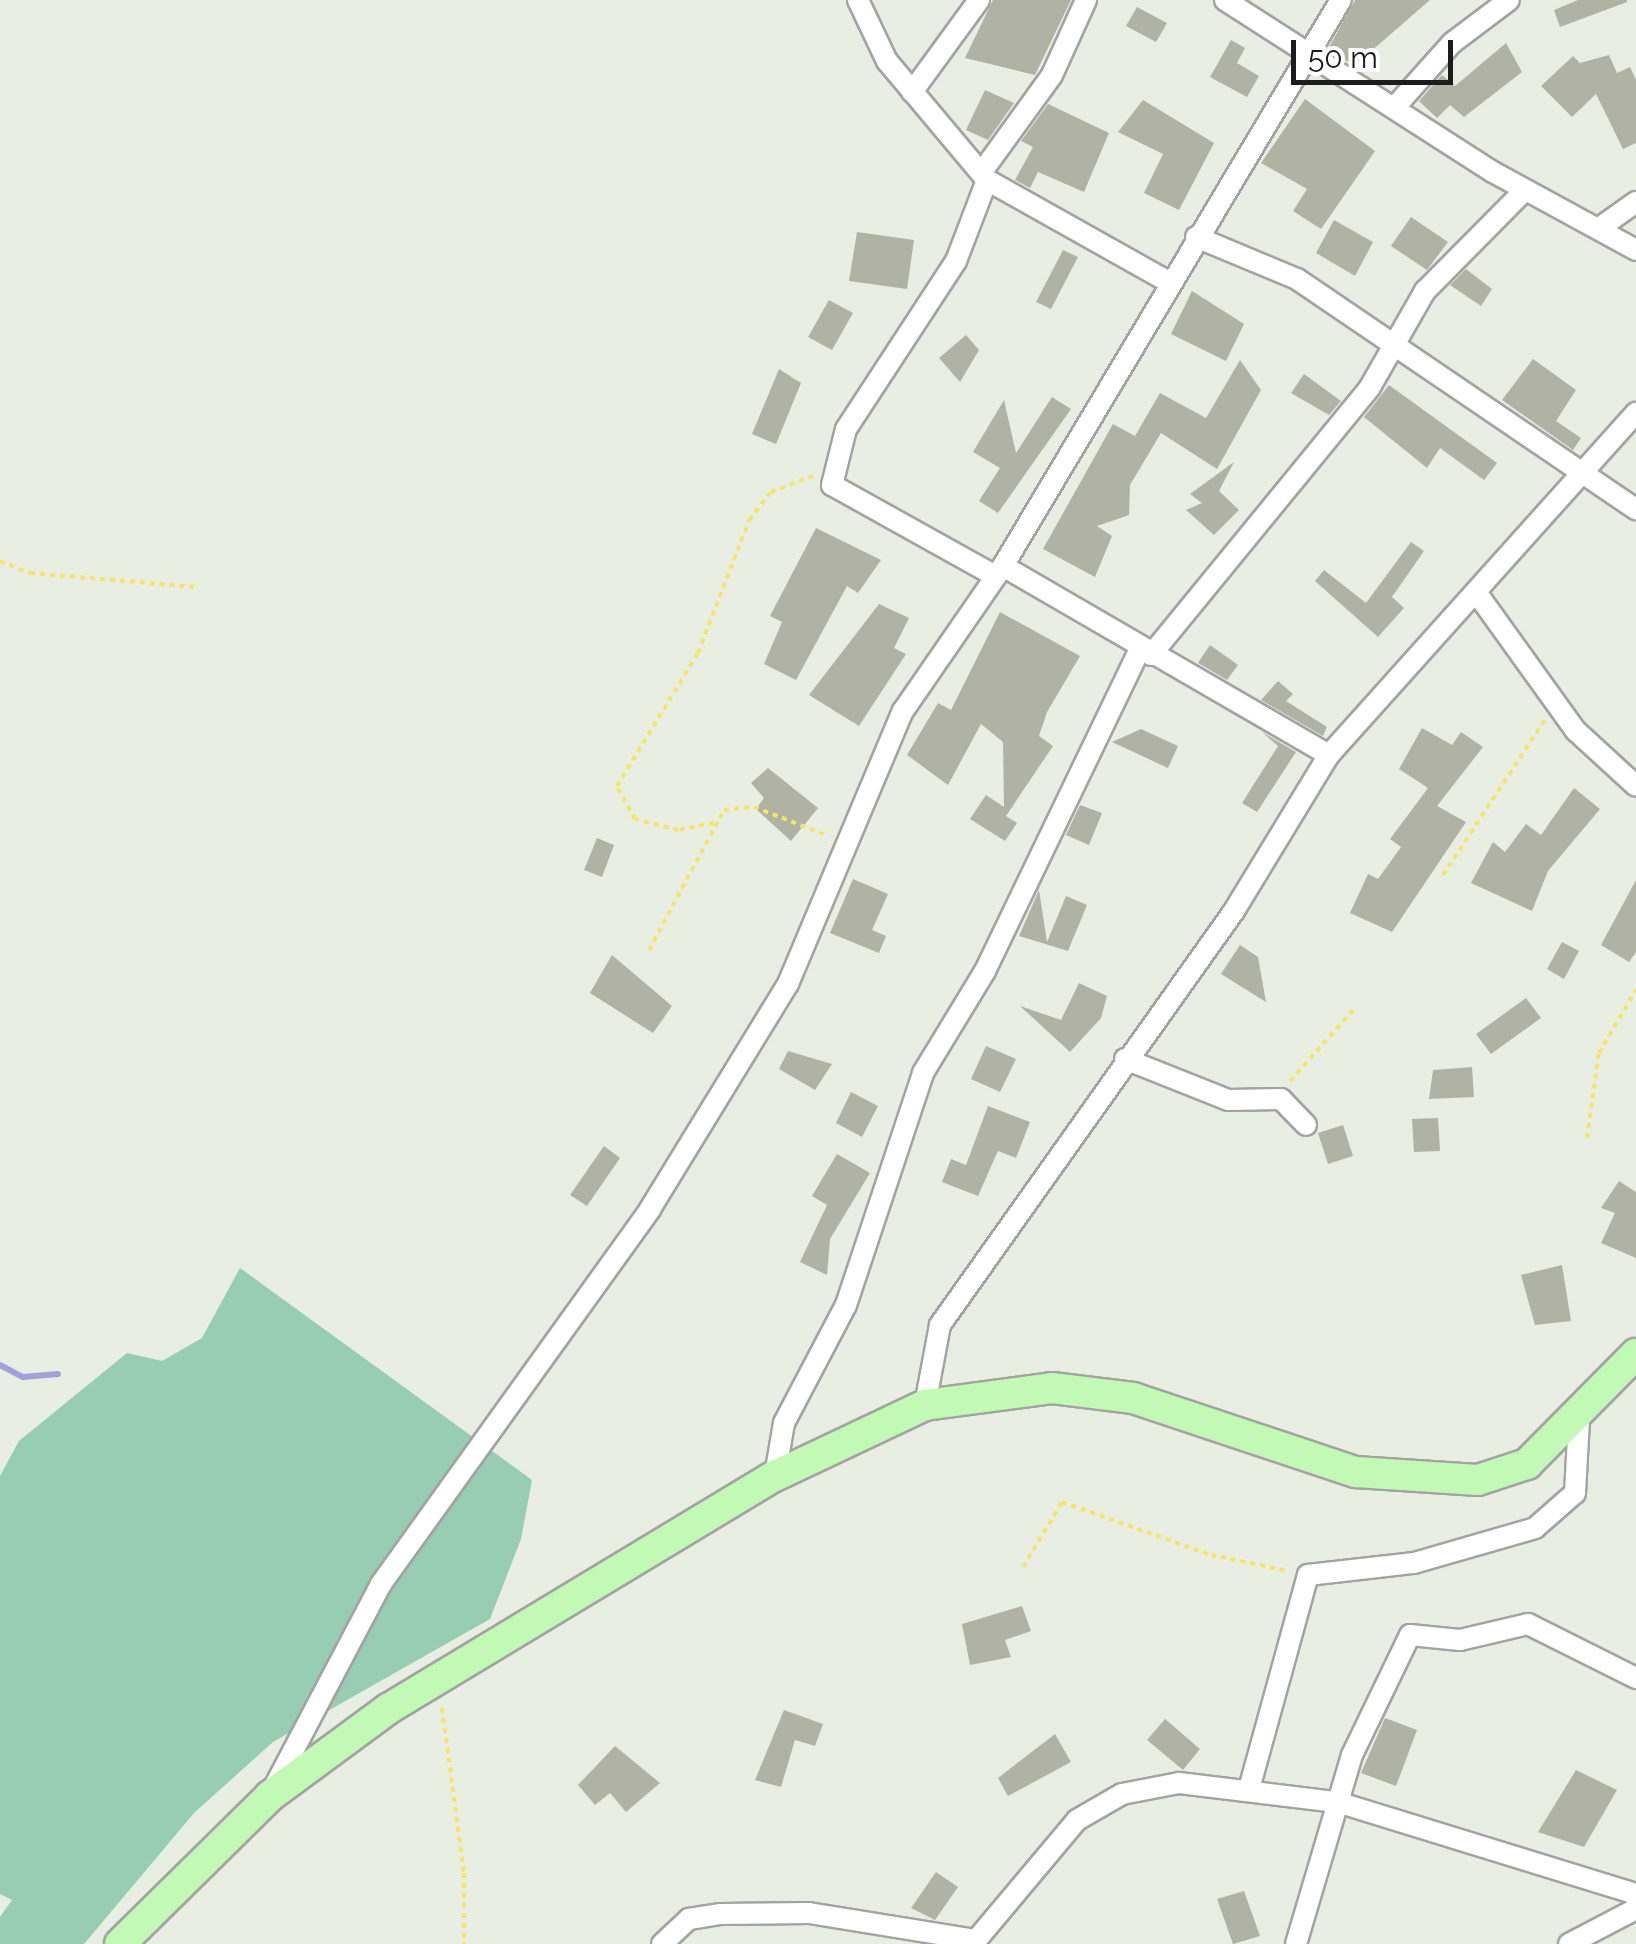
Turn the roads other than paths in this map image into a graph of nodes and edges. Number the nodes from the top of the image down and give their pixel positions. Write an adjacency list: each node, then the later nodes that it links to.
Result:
1 (858, 0): 8 (street)
2 (980, 0): 8 (street)
3 (1086, 0): 10 (street)
4 (1225, 0): 7 (street)
5 (1340, 0): 7 (street)
6 (1509, 0): 9 (street)
7 (1303, 51): 9 (street); 14 (street)
8 (912, 92): 10 (street)
9 (1394, 108): 11 (street)
10 (986, 174): 16 (street); 21 (street)
11 (1525, 190): 13 (street); 17 (street)
12 (1636, 202): 13 (street)
13 (1598, 229): 15 (street)
14 (1196, 237): 16 (street); 17 (street)
15 (1636, 250)
16 (1169, 282): 21 (street)
17 (1396, 348): 19 (street); 23 (street)
18 (1636, 414): 19 (street)
19 (1582, 466): 20 (street); 22 (street)
20 (1636, 509)
21 (998, 571): 23 (street); 34 (street)
22 (1476, 592): 24 (street); 25 (street)
23 (1145, 653): 24 (street); 31 (street)
24 (1329, 755): 26 (street)
25 (1636, 786)
26 (1125, 1059): 27 (street); 29 (street)
27 (1306, 1125)
28 (1636, 1354): 30 (main road)
29 (925, 1406): 30 (main road); 31 (main road)
30 (1579, 1420): 33 (street)
31 (775, 1476): 34 (main road)
32 (1636, 1678): 35 (street)
33 (1249, 1788): 35 (street); 38 (street)
34 (270, 1796): 39 (main road)
35 (1337, 1802): 36 (street); 41 (street)
36 (1636, 1893): 37 (street)
37 (1614, 1924): 42 (street)
38 (974, 1942): 40 (street)
39 (120, 1944)
40 (662, 1944)
41 (1296, 1944)
42 (1569, 1944)

